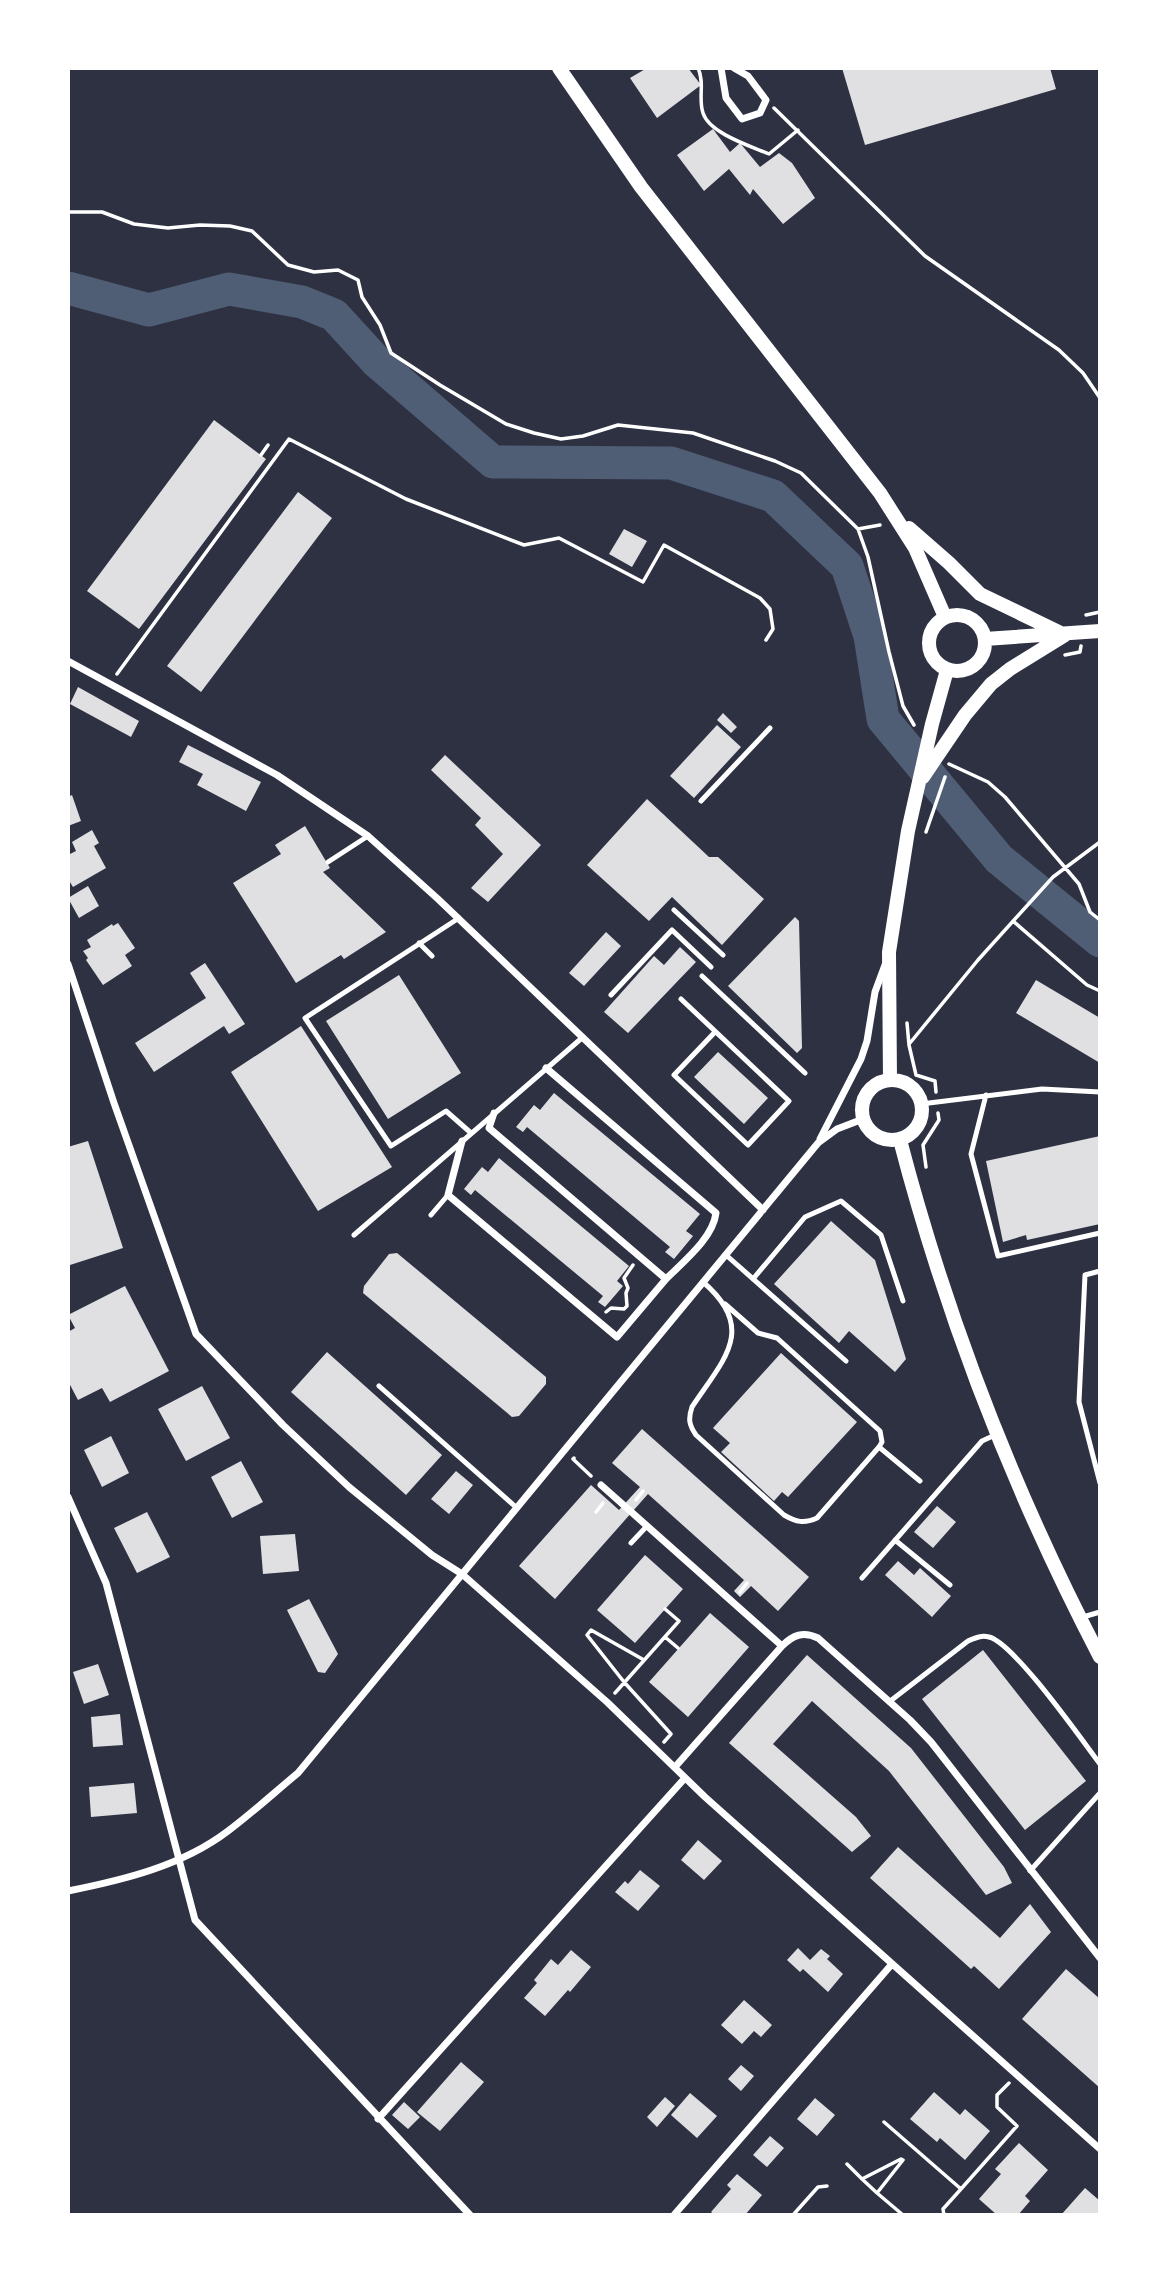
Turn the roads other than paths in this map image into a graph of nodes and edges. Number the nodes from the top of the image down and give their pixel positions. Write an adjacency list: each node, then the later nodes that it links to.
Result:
1 (559, 68): 4 (main road)
2 (721, 68): 3 (street)
3 (734, 68)
4 (900, 521): 5 (main road); 7 (main road)
5 (945, 617): 8 (main road); 10 (main road)
6 (1100, 631): 7 (main road)
7 (1065, 635): 8 (main road); 12 (main road)
8 (985, 639): 10 (main road)
9 (68, 661): 14 (street)
10 (947, 670): 12 (main road)
11 (769, 728): 13 (lane)
12 (919, 783): 19 (main road)
13 (701, 801)
14 (369, 836): 15 (lane); 17 (street)
15 (328, 862)
16 (674, 910): 20 (lane)
17 (459, 918): 18 (lane); 28 (street)
18 (419, 943): 21 (lane); 37 (lane)
19 (889, 952): 31 (main road); 40 (street)
20 (723, 955)
21 (432, 956)
22 (68, 964): 65 (street)
23 (711, 967): 25 (lane)
24 (702, 976): 30 (lane)
25 (611, 995)
26 (681, 999): 27 (lane)
27 (715, 1032): 27 (lane)
28 (583, 1037): 29 (lane); 42 (street)
29 (546, 1068): 35 (lane); 48 (street)
30 (805, 1073)
31 (890, 1080): 34 (main road); 36 (main road)
32 (1100, 1092): 33 (lane)
33 (986, 1095): 34 (lane); 44 (lane)
34 (921, 1104): 38 (main road)
35 (494, 1113): 37 (lane); 48 (street)
36 (863, 1119): 38 (main road); 40 (street)
37 (471, 1133): 39 (lane)
38 (900, 1140): 55 (main road)
39 (462, 1141): 41 (street); 45 (lane)
40 (818, 1143): 42 (street)
41 (448, 1195): 43 (lane); 48 (street)
42 (763, 1210): 46 (street)
43 (431, 1215)
44 (1100, 1233)
45 (354, 1235)
46 (726, 1255): 49 (lane); 50 (street)
47 (1100, 1271): 58 (lane)
48 (666, 1279)
49 (753, 1279): 51 (lane); 53 (lane)
50 (703, 1282): 52 (lane); 61 (street)
51 (903, 1301)
52 (725, 1304): 56 (lane); 56 (lane)
53 (846, 1361)
54 (379, 1386): 61 (lane)
55 (997, 1434): 63 (lane); 69 (main road)
56 (879, 1447): 57 (lane)
57 (920, 1481)
58 (1100, 1483)
59 (601, 1485): 62 (street)
60 (68, 1497): 77 (street)
61 (517, 1508): 65 (street)
62 (647, 1526): 64 (lane); 70 (street)
63 (895, 1540): 66 (lane); 67 (lane)
64 (631, 1543)
65 (462, 1574): 74 (street); 77 (street)
66 (862, 1578)
67 (950, 1585)
68 (1100, 1612): 69 (lane)
69 (1080, 1618): 71 (main road)
70 (782, 1646): 72 (street); 74 (street)
71 (1100, 1657)
72 (890, 1702): 73 (lane); 78 (street)
73 (1100, 1764)
74 (675, 1768): 75 (street)
75 (685, 1778): 81 (street); 82 (street)
76 (1100, 1793): 78 (lane)
77 (180, 1858): 79 (street); 82 (street)
78 (1030, 1871): 80 (street)
79 (68, 1891)
80 (1100, 1958)
81 (892, 1964): 83 (street); 85 (street)
82 (378, 2119): 84 (street)
83 (1100, 2149)
84 (470, 2215)
85 (674, 2215)

